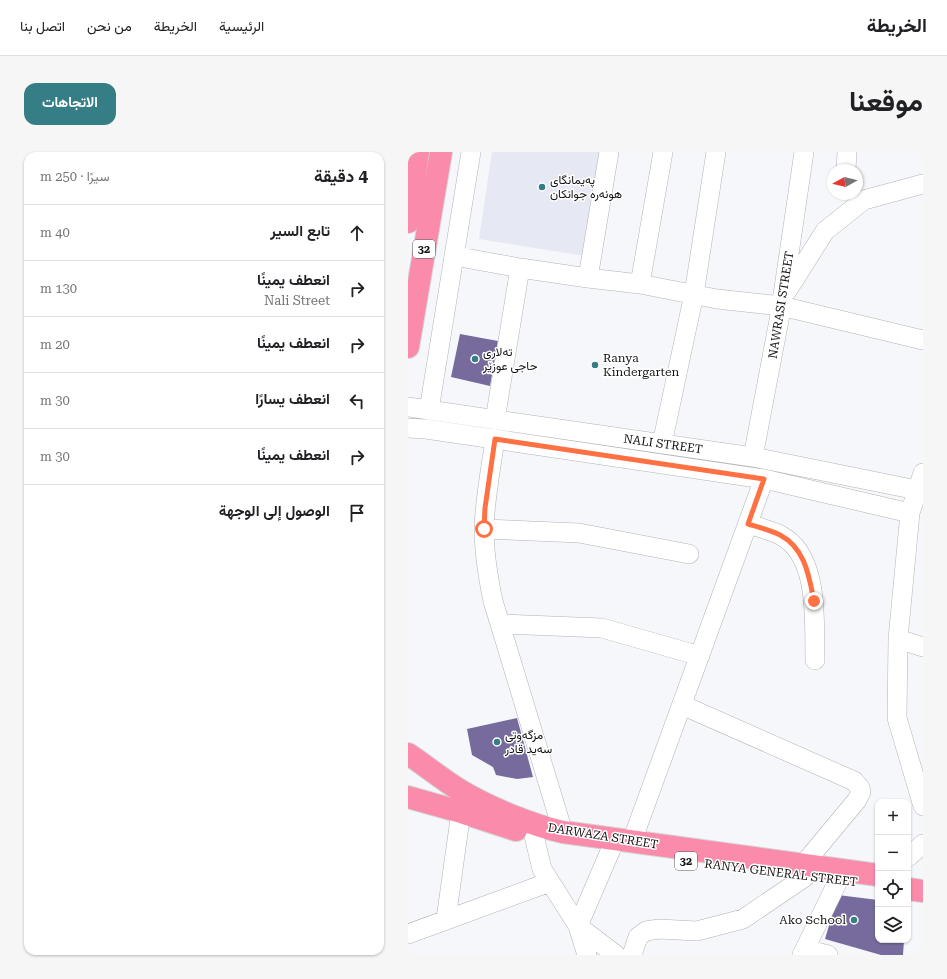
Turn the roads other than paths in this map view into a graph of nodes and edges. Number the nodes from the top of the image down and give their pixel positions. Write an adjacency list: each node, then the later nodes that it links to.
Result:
1 (418, 152): 12 (highway)
2 (441, 152): 20 (highway, 32)
3 (471, 152): 13 (street)
4 (609, 152): 15 (street)
5 (663, 152): 16 (street)
6 (716, 152): 17 (street)
7 (804, 152): 18 (street, NAWRASI STREET)
8 (847, 152): 9 (street)
9 (846, 164)
10 (923, 184): 11 (street)
11 (851, 201): 18 (street)
12 (408, 222)
13 (454, 256): 14 (street); 22 (street)
14 (520, 268): 15 (street); 23 (street)
15 (588, 278): 16 (street)
16 (640, 284): 17 (street)
17 (694, 294): 18 (street); 26 (street)
18 (782, 302): 19 (street); 27 (street, NAWRASI STREET)
19 (923, 340)
20 (408, 347)
21 (408, 407): 22 (street, NALI STREET)
22 (429, 410): 23 (street, NALI STREET)
23 (495, 420): 26 (street, NALI STREET)
24 (408, 428): 25 (street, NALI STREET)
25 (495, 439): 28 (street, NALI STREET); 32 (street)
26 (662, 444): 27 (street, NALI STREET)
27 (753, 457): 29 (street, NALI STREET)
28 (764, 479): 30 (street, NALI STREET); 31 (street)
29 (921, 480): 30 (street)
30 (910, 513): 35 (street)
31 (748, 524): 37 (street); 38 (street)
32 (484, 529): 33 (street); 34 (street)
33 (689, 554)
34 (500, 624): 37 (street); 45 (street)
35 (898, 639): 36 (street); 42 (street)
36 (923, 647)
37 (700, 656): 39 (street)
38 (816, 660)
39 (682, 705): 47 (street); 51 (street)
40 (408, 754): 44 (highway, 32)
41 (408, 797): 43 (highway, 32)
42 (923, 806)
43 (461, 812): 44 (highway, 32); 60 (street)
44 (497, 816): 45 (highway, DARWAZA STREET / 32); 46 (highway, RANYA GENERAL STREET / 32)
45 (564, 832): 47 (highway, DARWAZA STREET / 32)
46 (534, 836): 49 (highway, RANYA GENERAL STREET / 32); 56 (street)
47 (632, 841): 51 (highway, DARWAZA STREET / 32)
48 (923, 844): 50 (street)
49 (611, 849): 51 (highway, RANYA GENERAL STREET / 32); 61 (street)
50 (911, 854)
51 (804, 871): 52 (highway, DARWAZA STREET / 32); 55 (highway, RANYA GENERAL STREET / 32); 66 (street)
52 (875, 875)
53 (911, 878): 54 (highway)
54 (923, 879)
55 (838, 881): 57 (highway, RANYA GENERAL STREET / 32); 63 (street)
56 (550, 882): 60 (street); 61 (street)
57 (875, 885)
58 (911, 889): 59 (highway)
59 (923, 891)
60 (446, 919): 62 (street)
61 (578, 926): 64 (street); 65 (street)
62 (408, 934)
63 (804, 952): 67 (street)
64 (587, 955)
65 (616, 955)
66 (632, 955)
67 (828, 955)

